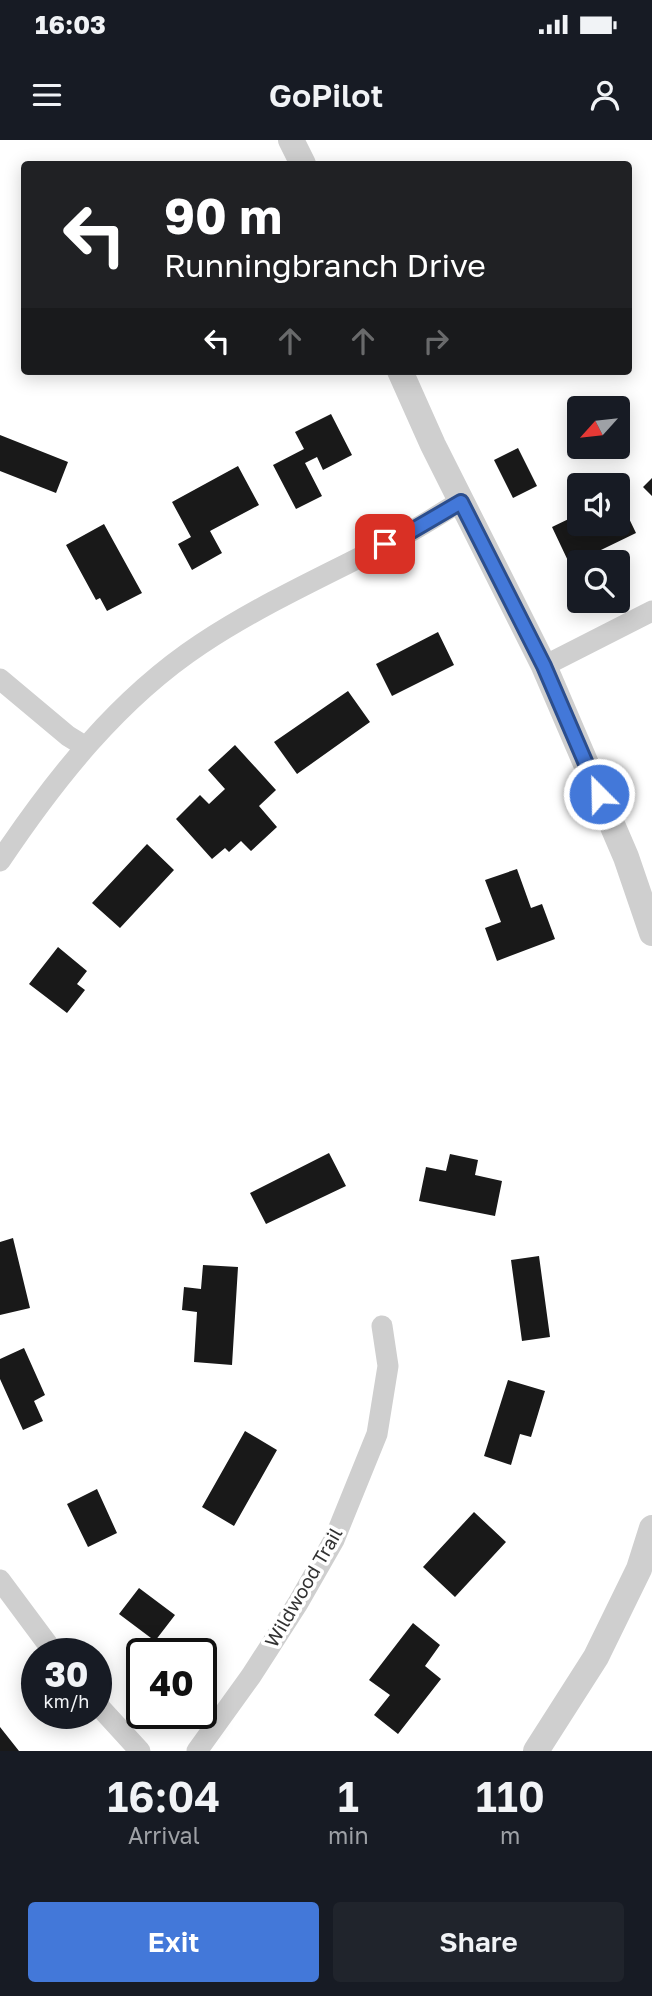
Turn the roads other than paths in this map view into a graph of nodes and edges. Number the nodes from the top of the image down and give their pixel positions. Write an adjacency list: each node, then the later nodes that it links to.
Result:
1 (291, 140): 2 (street)
2 (302, 161)
3 (402, 375): 4 (street)
4 (461, 502): 6 (street); 8 (street)
5 (652, 611): 6 (street)
6 (544, 666): 10 (street)
7 (0, 679): 8 (street)
8 (86, 747): 9 (street)
9 (0, 861)
10 (652, 933)
11 (382, 1326): 17 (street, Wildwood Trail)
12 (652, 1528): 18 (street)
13 (0, 1580): 14 (street)
14 (43, 1638)
15 (112, 1720): 16 (street)
16 (140, 1751)
17 (197, 1751)
18 (536, 1751)

